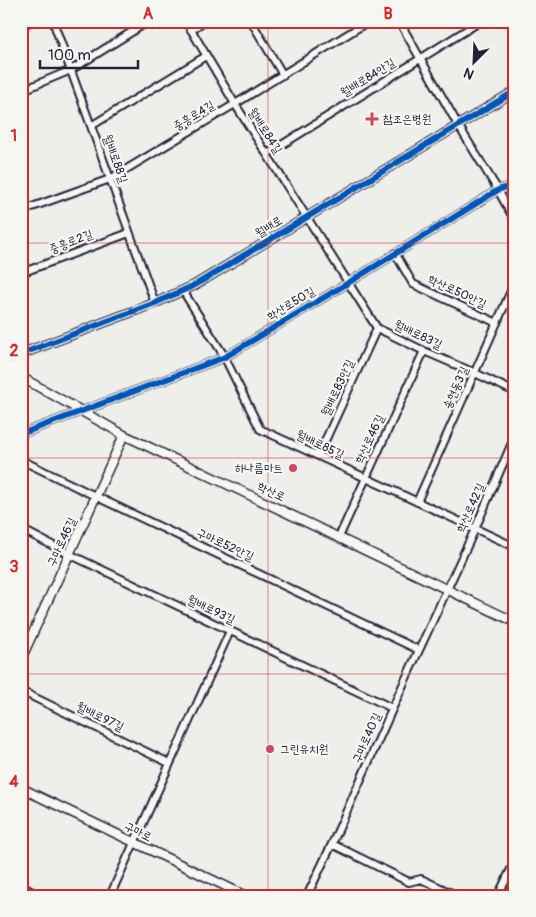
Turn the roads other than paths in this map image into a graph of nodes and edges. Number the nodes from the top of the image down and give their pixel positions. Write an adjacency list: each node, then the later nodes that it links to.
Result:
1 (32, 21): 10 (street)
2 (53, 21): 14 (street, 월배로88길)
3 (149, 21): 14 (street)
4 (186, 21): 11 (street, 월배로84길)
5 (204, 21): 11 (street)
6 (369, 21): 15 (street, 중흥로4길)
7 (399, 21): 13 (street)
8 (481, 21): 13 (street, 월배로84안길)
9 (254, 22): 15 (street)
10 (21, 26)
11 (190, 30): 12 (street, 월배로84길)
12 (206, 56): 18 (street, 월배로84길); 20 (street)
13 (421, 58): 19 (street); 21 (street, 월배로84안길)
14 (71, 70): 16 (street); 20 (street, 월배로88길)
15 (283, 75): 18 (street, 중흥로4길)
16 (21, 91)
17 (515, 91): 19 (main road, 월배로)
18 (235, 104): 21 (street, 월배로84길); 22 (street, 중흥로4길)
19 (458, 125): 24 (street); 26 (main road, 월배로)
20 (91, 126): 22 (street, 월배로88길)
21 (267, 154): 26 (street, 월배로84길)
22 (110, 179): 25 (street, 중흥로4길); 28 (street, 월배로88길)
23 (515, 184): 24 (street, 학산로50길)
24 (498, 190): 27 (street); 29 (street, 학산로50길)
25 (21, 211)
26 (307, 217): 32 (street, 월배로83길); 33 (main road, 월배로)
27 (515, 221)
28 (129, 233): 30 (street, 중흥로2길); 34 (street, 월배로88길)
29 (395, 253): 32 (street, 학산로50길); 35 (street, 학산로50안길)
30 (21, 273)
31 (515, 282): 35 (street, 송현동3길)
32 (348, 283): 36 (street, 월배로83길); 39 (street, 학산로50길)
33 (183, 291): 34 (main road, 월배로); 39 (street, 월배로85길)
34 (155, 304): 38 (main road, 월배로)
35 (497, 323): 40 (street, 송현동3길)
36 (377, 328): 37 (street, 월배로83길); 47 (street, 월배로83안길)
37 (424, 351): 40 (street, 월배로83길); 49 (street, 학산로46길)
38 (21, 354)
39 (225, 357): 43 (street, 학산로50길); 47 (street, 월배로85길)
40 (475, 373): 42 (street, 월배로83길); 51 (street, 송현동3길)
41 (21, 377): 43 (main road, 학산로)
42 (515, 392)
43 (82, 411): 44 (street, 학산로50길); 45 (main road, 학산로)
44 (21, 434)
45 (124, 435): 50 (main road, 구마로46길); 54 (main road, 학산로)
46 (515, 436): 53 (street, 학산로42길)
47 (318, 456): 49 (street, 월배로85길)
48 (21, 460): 50 (street, 구마로52안길)
49 (365, 478): 51 (street, 월배로85길); 54 (street, 학산로46길)
50 (95, 496): 56 (main road, 구마로46길); 60 (street, 구마로52안길)
51 (417, 502): 53 (street, 월배로85길)
52 (21, 529): 56 (street, 월배로93길)
53 (474, 529): 55 (street, 월배로85길); 57 (street, 학산로42길)
54 (338, 537): 57 (main road, 학산로)
55 (515, 547)
56 (69, 554): 59 (street, 월배로93길); 61 (main road, 구마로46길)
57 (447, 588): 58 (main road, 학산로); 60 (street, 구마로40길)
58 (515, 622)
59 (230, 631): 63 (street, 월배로93길); 64 (street)
60 (419, 650): 63 (street, 구마로40길)
61 (21, 658)
62 (21, 691): 64 (street, 월배로97길)
63 (392, 708): 67 (street, 구마로40길)
64 (169, 763): 66 (street)
65 (21, 788): 66 (main road, 구마로)
66 (135, 842): 71 (street); 72 (main road, 구마로)
67 (332, 844): 73 (street, 구마로40길); 74 (street)
68 (515, 861): 75 (street)
69 (21, 886): 70 (street)
70 (40, 896)
71 (110, 896)
72 (246, 896)
73 (307, 896)
74 (458, 896)
75 (498, 896)

